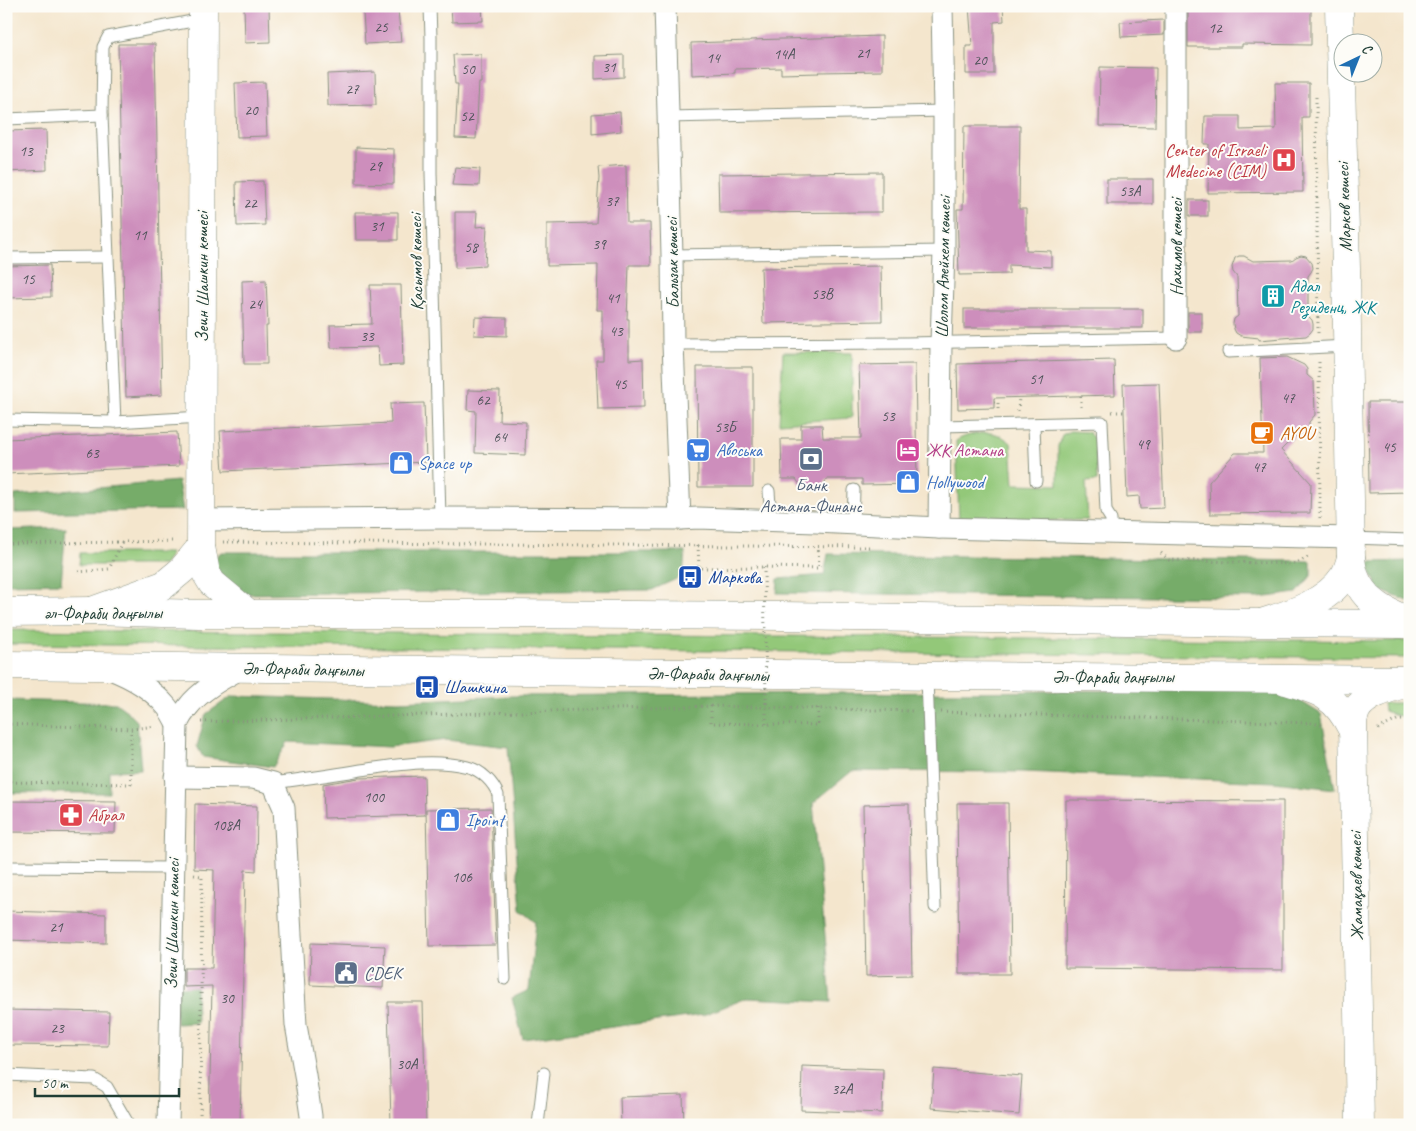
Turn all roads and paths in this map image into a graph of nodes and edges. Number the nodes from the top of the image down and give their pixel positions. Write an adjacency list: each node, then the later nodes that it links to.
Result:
1 (430, 6): 32 (lane, Қасымов көшесі)
2 (665, 6): 10 (street, Бальзак көшесі)
3 (942, 6): 8 (street, Шолом Алейхем көшесі)
4 (1176, 6): 16 (street, Нахимов көшесі)
5 (1339, 6): 19 (main road, Марков көшесі)
6 (203, 13): 9 (lane); 24 (main road, Зеин Шашкин көшесі)
7 (1316, 89): 20 (path)
8 (944, 111): 10 (lane); 12 (street, Шолом Алейхем көшесі)
9 (102, 115): 11 (lane); 15 (lane)
10 (668, 116): 13 (street, Бальзак көшесі)
11 (6, 119)
12 (944, 251): 13 (lane); 17 (street, Шолом Алейхем көшесі)
13 (672, 255): 18 (street, Бальзак көшесі)
14 (6, 258): 15 (lane)
15 (107, 258): 26 (lane)
16 (1176, 338): 17 (lane)
17 (941, 343): 18 (lane); 28 (street, Шолом Алейхем көшесі)
18 (673, 344): 33 (street, Бальзак көшесі)
19 (1348, 346): 20 (lane); 48 (main road, Марков көшесі)
20 (1318, 348): 21 (lane); 40 (path)
21 (1228, 352)
22 (994, 402): 23 (path)
23 (998, 410)
24 (202, 417): 26 (lane); 34 (main road, Зеин Шашкин көшесі)
25 (6, 420): 26 (lane)
26 (115, 422)
27 (1034, 425): 28 (lane); 29 (lane); 38 (lane)
28 (941, 426): 37 (street, Шолом Алейхем көшесі)
29 (1036, 481)
30 (854, 490): 36 (lane)
31 (769, 491): 35 (lane)
32 (440, 518): 33 (street); 34 (street)
33 (680, 519): 35 (street)
34 (201, 520): 43 (main road, Зеин Шашкин көшесі)
35 (771, 520): 36 (street)
36 (853, 524): 37 (street)
37 (940, 528): 38 (street)
38 (1111, 531): 39 (street)
39 (1152, 532): 40 (street); 40 (path)
40 (1320, 537): 48 (street)
41 (1410, 540): 48 (lane)
42 (122, 542): 43 (path); 44 (path); 50 (path)
43 (201, 543): 45 (path); 51 (main road); 53 (main road, Зеин Шашкин көшесі)
44 (6, 544)
45 (698, 545): 46 (path); 49 (path)
46 (818, 547): 47 (path); 49 (path)
47 (874, 547)
48 (1351, 548): 54 (main road); 55 (main road)
49 (764, 567): 63 (path, bridge)
50 (78, 572)
51 (92, 611): 52 (main road, әл-Фараби даңғылы); 53 (main road, әл-Фараби даңғылы)
52 (6, 612)
53 (248, 614): 55 (main road)
54 (1410, 620)
55 (1261, 623): 56 (main road)
56 (1410, 624)
57 (6, 665): 58 (main road, Әл-Фараби даңғылы)
58 (104, 666): 59 (main road, Әл-Фараби даңғылы); 69 (street)
59 (240, 669): 60 (main road, Әл-Фараби даңғылы); 69 (street)
60 (928, 676): 61 (main road, Әл-Фараби даңғылы); 66 (lane)
61 (1277, 679): 62 (main road, Әл-Фараби даңғылы); 72 (main road)
62 (1410, 681): 72 (main road, Жамақаев көшесі)
63 (766, 704): 64 (path); 65 (path); 70 (path)
64 (711, 706): 69 (path); 70 (path)
65 (818, 708): 66 (path); 70 (path)
66 (929, 711): 72 (path); 78 (lane)
67 (1410, 720): 72 (path)
68 (6, 724): 71 (path)
69 (177, 724): 71 (path); 73 (street, Зеин Шашкин көшесі)
70 (766, 724)
71 (131, 729): 74 (path)
72 (1353, 729): 87 (main road, Жамақаев көшесі)
73 (175, 777): 75 (street); 77 (street, Зеин Шашкин көшесі)
74 (6, 782)
75 (273, 783): 79 (lane); 85 (street)
76 (6, 867): 77 (lane)
77 (173, 871): 83 (street, Зеин Шашкин көшесі); 84 (path)
78 (935, 907)
79 (505, 979)
80 (544, 1073): 86 (lane)
81 (6, 1076): 82 (lane)
82 (129, 1125)
83 (168, 1125)
84 (200, 1125)
85 (311, 1125)
86 (538, 1125)
87 (1360, 1125)

